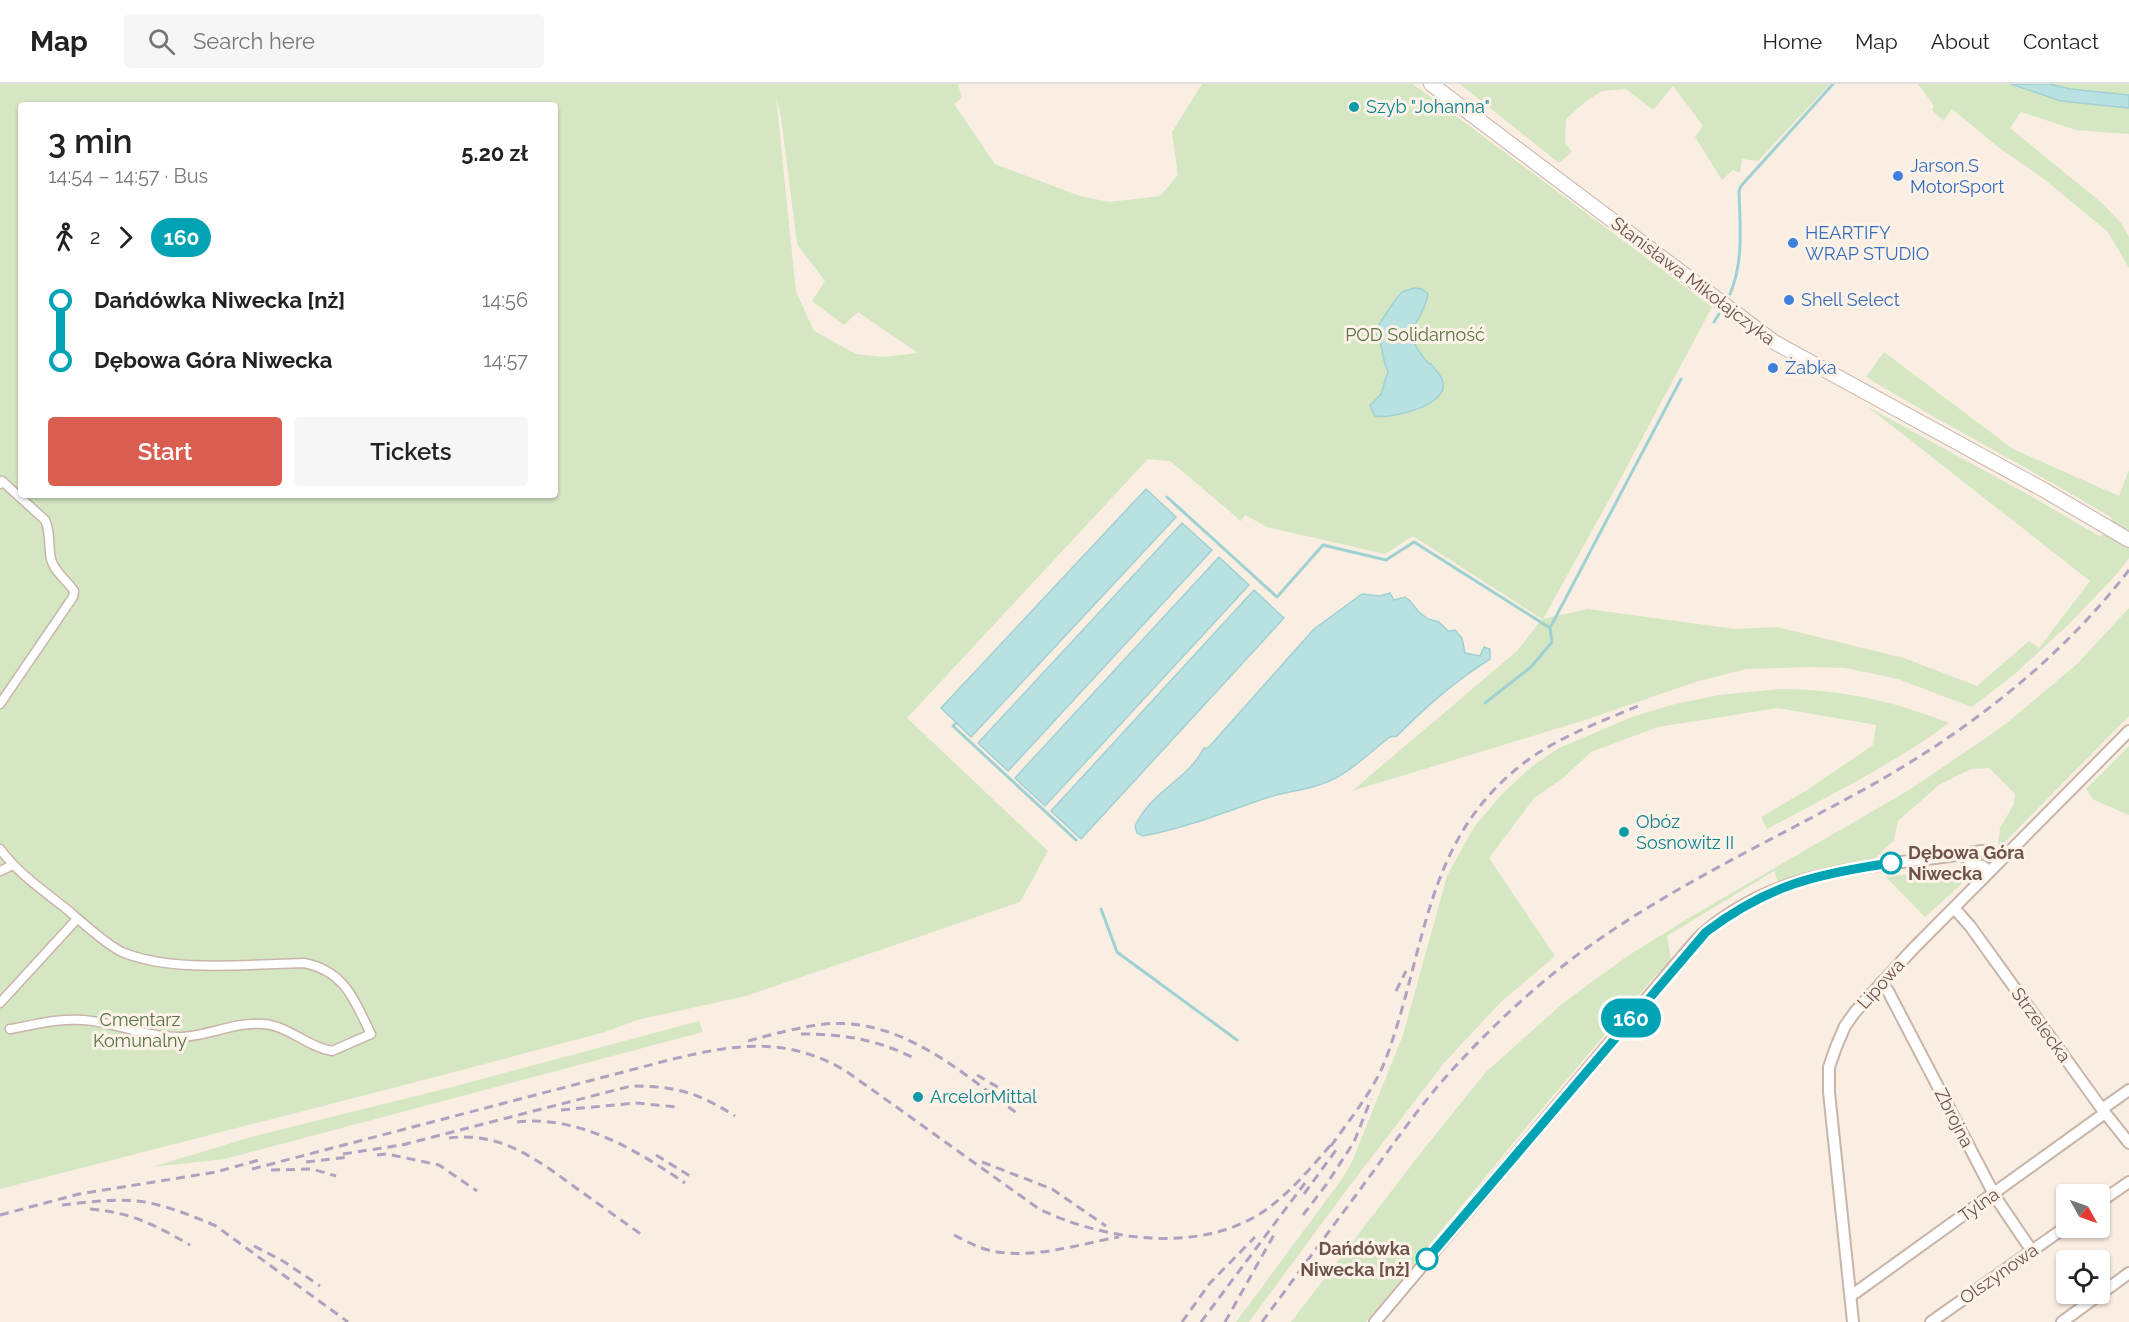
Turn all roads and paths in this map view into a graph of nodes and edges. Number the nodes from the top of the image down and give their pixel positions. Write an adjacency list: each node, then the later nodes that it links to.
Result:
1 (1431, 84): 5 (street, Stanisława Mikołajczyka)
2 (0, 484): 3 (street)
3 (18, 496)
4 (21, 498): 6 (street)
5 (2129, 540)
6 (0, 704)
7 (2129, 730): 10 (street, Lipowa)
8 (0, 849): 12 (street)
9 (1963, 855): 10 (street); 11 (street); 31 (street)
10 (2000, 861): 14 (street, Lipowa)
11 (1973, 864): 14 (street); 15 (street)
12 (13, 865): 13 (street); 20 (street)
13 (0, 871)
14 (1990, 871): 15 (street, Lipowa)
15 (1977, 884): 16 (street, Lipowa)
16 (1954, 908): 18 (street, Lipowa); 22 (street, Strzelecka)
17 (77, 919): 19 (street)
18 (1881, 983): 25 (street, Zbrojna); 30 (street, Lipowa)
19 (0, 1003)
20 (10, 1029)
21 (2129, 1090): 22 (street, Tylna)
22 (2104, 1111): 23 (street, Strzelecka); 25 (street, Tylna)
23 (2129, 1143)
24 (2129, 1182): 26 (street)
25 (1994, 1194): 28 (street, Zbrojna); 30 (street, Tylna)
26 (2110, 1195)
27 (2056, 1234): 28 (street, Olszynowa)
28 (2032, 1251): 33 (street, Olszynowa)
29 (2129, 1273): 34 (street)
30 (1850, 1293): 32 (street, Lipowa)
31 (1375, 1322)
32 (1853, 1322)
33 (1931, 1322)
34 (2062, 1322)

